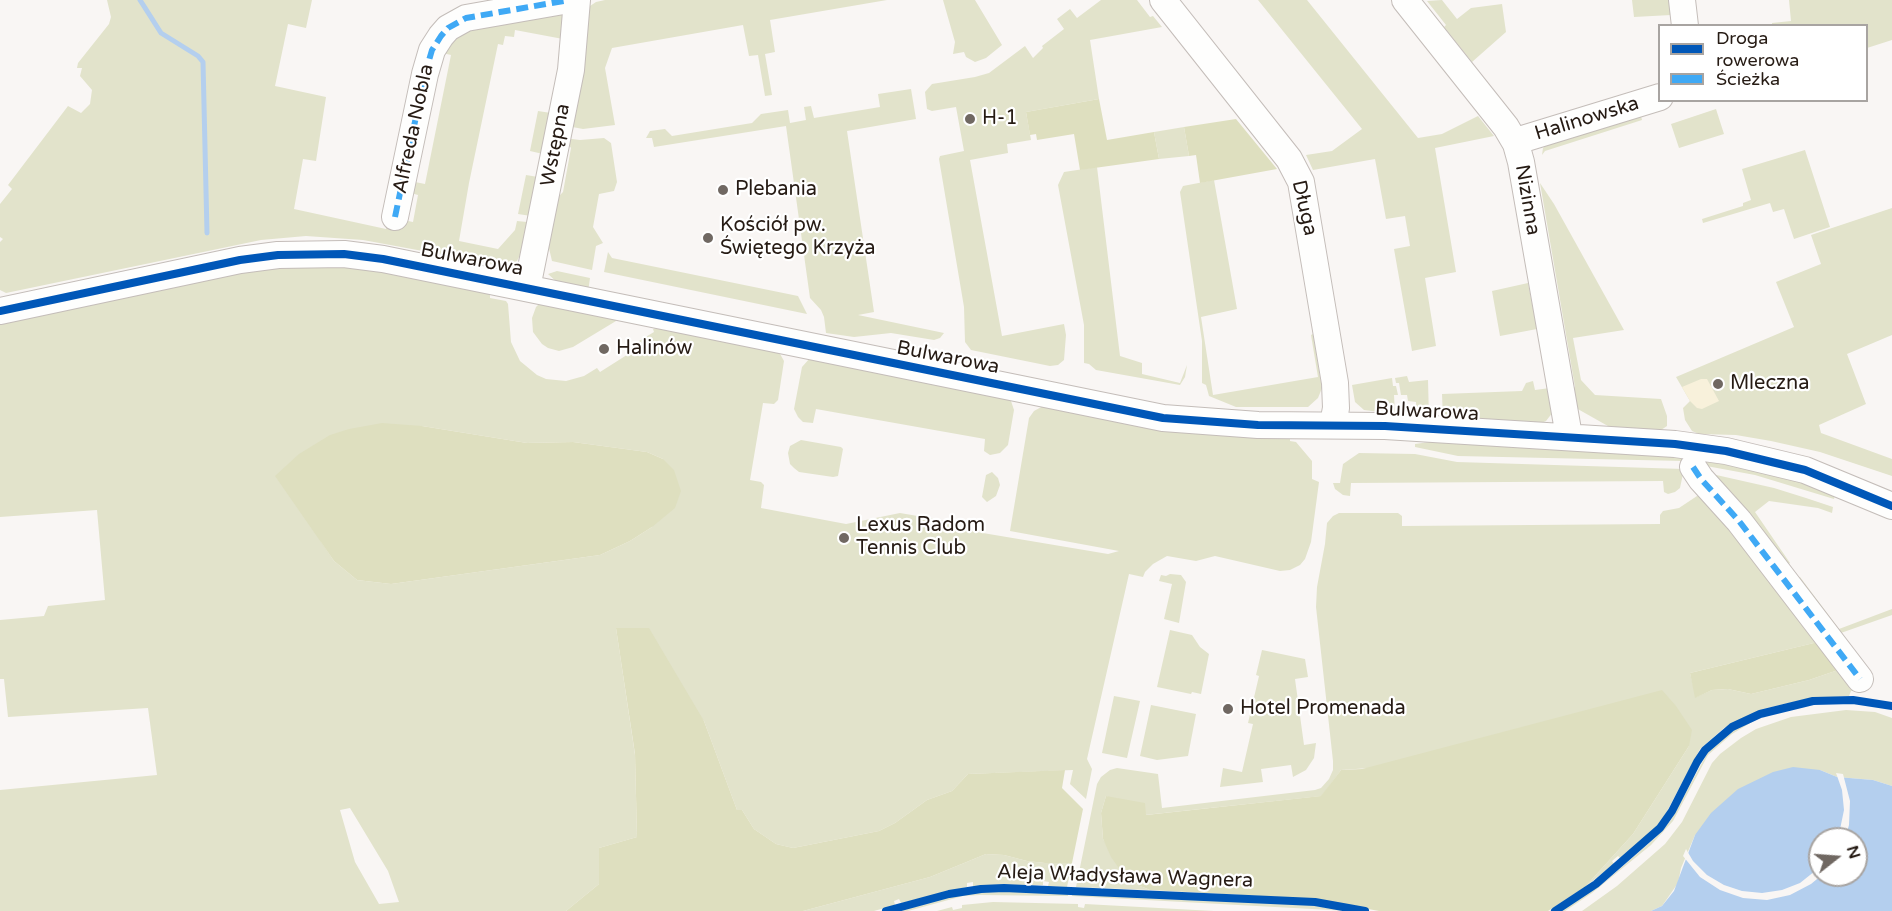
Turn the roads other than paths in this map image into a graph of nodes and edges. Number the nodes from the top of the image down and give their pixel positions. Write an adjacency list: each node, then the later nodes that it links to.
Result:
1 (569, 0): 9 (street, Alfreda Nobla)
2 (577, 0): 10 (street, Wstępna)
3 (1163, 0): 12 (street, Długa)
4 (1405, 0): 8 (street, Nizinna)
5 (1682, 0): 6 (street)
6 (1685, 24)
7 (1658, 97): 8 (street, Halinowska)
8 (1515, 144): 13 (street, Nizinna)
9 (395, 217)
10 (527, 288): 11 (street, Bulwarowa); 12 (street, Bulwarowa)
11 (0, 311)
12 (1333, 424): 13 (street, Bulwarowa)
13 (1569, 436): 15 (street, Bulwarowa)
14 (1694, 467): 16 (street)
15 (1892, 506)
16 (1860, 679)

